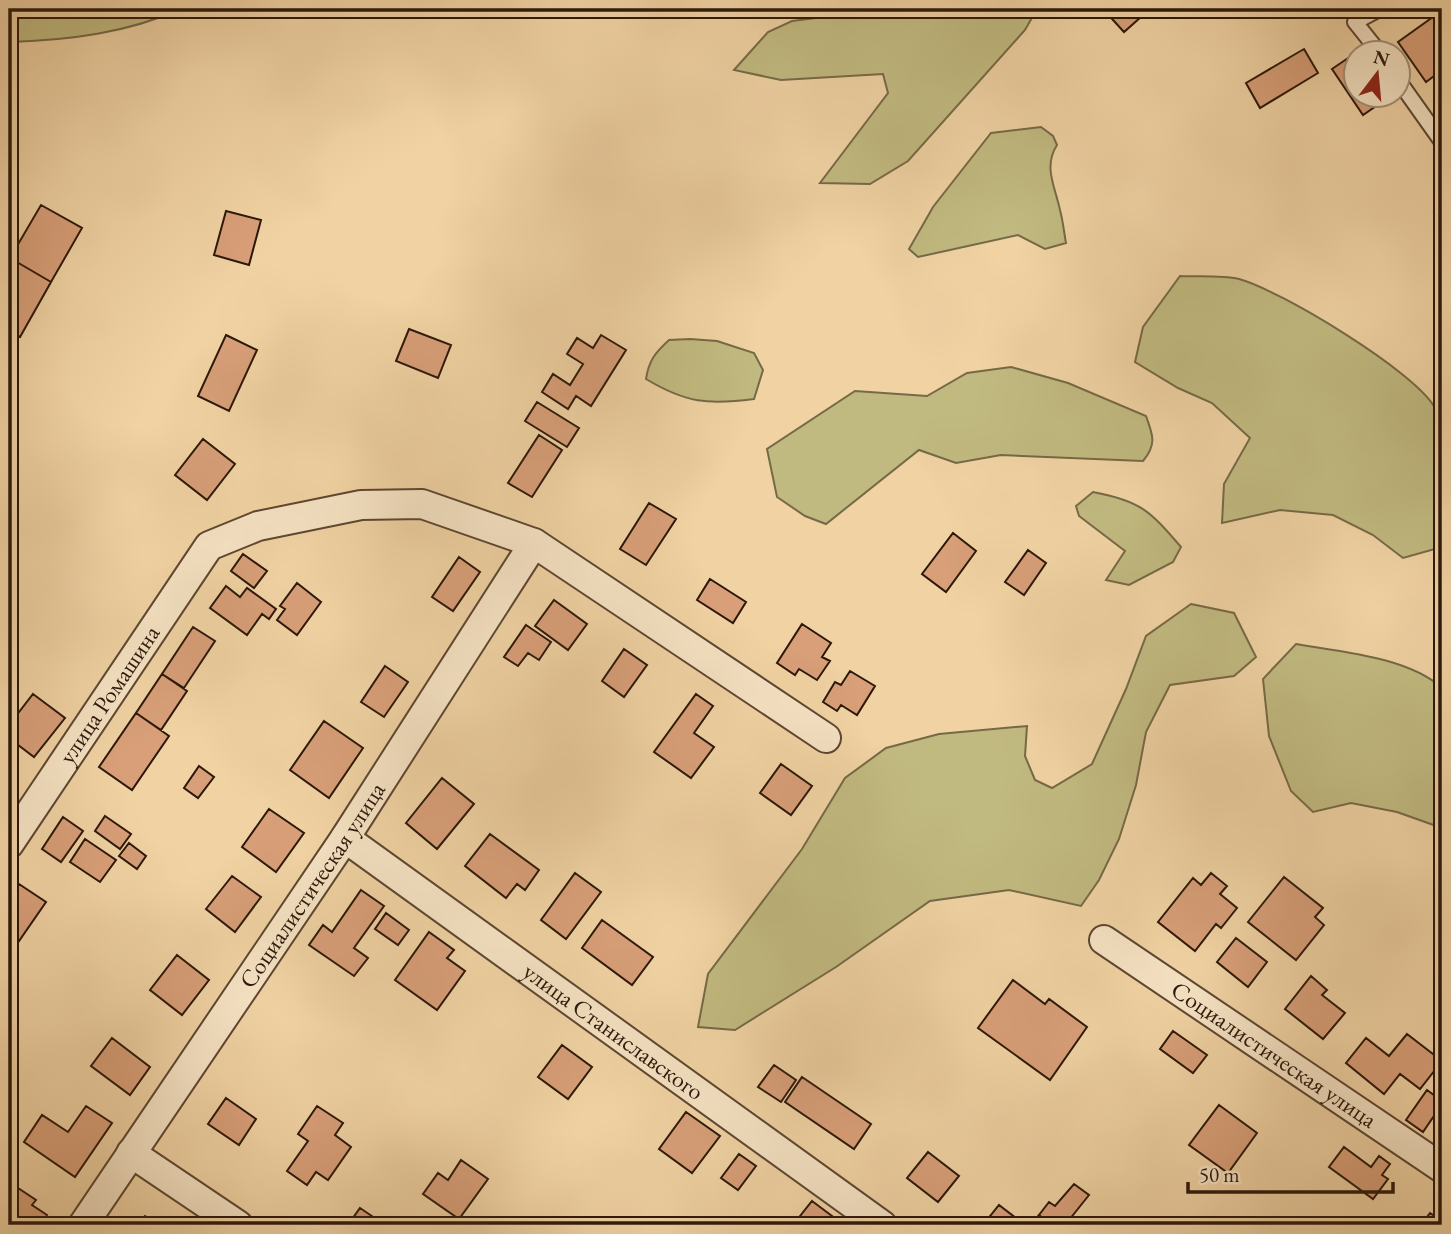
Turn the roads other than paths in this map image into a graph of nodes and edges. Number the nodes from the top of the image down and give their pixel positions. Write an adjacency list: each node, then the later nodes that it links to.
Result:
1 (1378, 9): 2 (lane)
2 (1368, 38)
3 (1412, 100): 4 (lane)
4 (1442, 142)
5 (534, 542): 6 (street); 7 (street, Социалистическая улица); 8 (street, улица Ромашина)
6 (826, 738)
7 (345, 838): 10 (street, Социалистическая улица); 14 (street, улица Станиславского)
8 (9, 844)
9 (1104, 940): 11 (street, Социалистическая улица)
10 (131, 1153): 12 (street, Социалистическая улица); 13 (street)
11 (1442, 1168)
12 (83, 1225)
13 (238, 1225)
14 (883, 1225)

